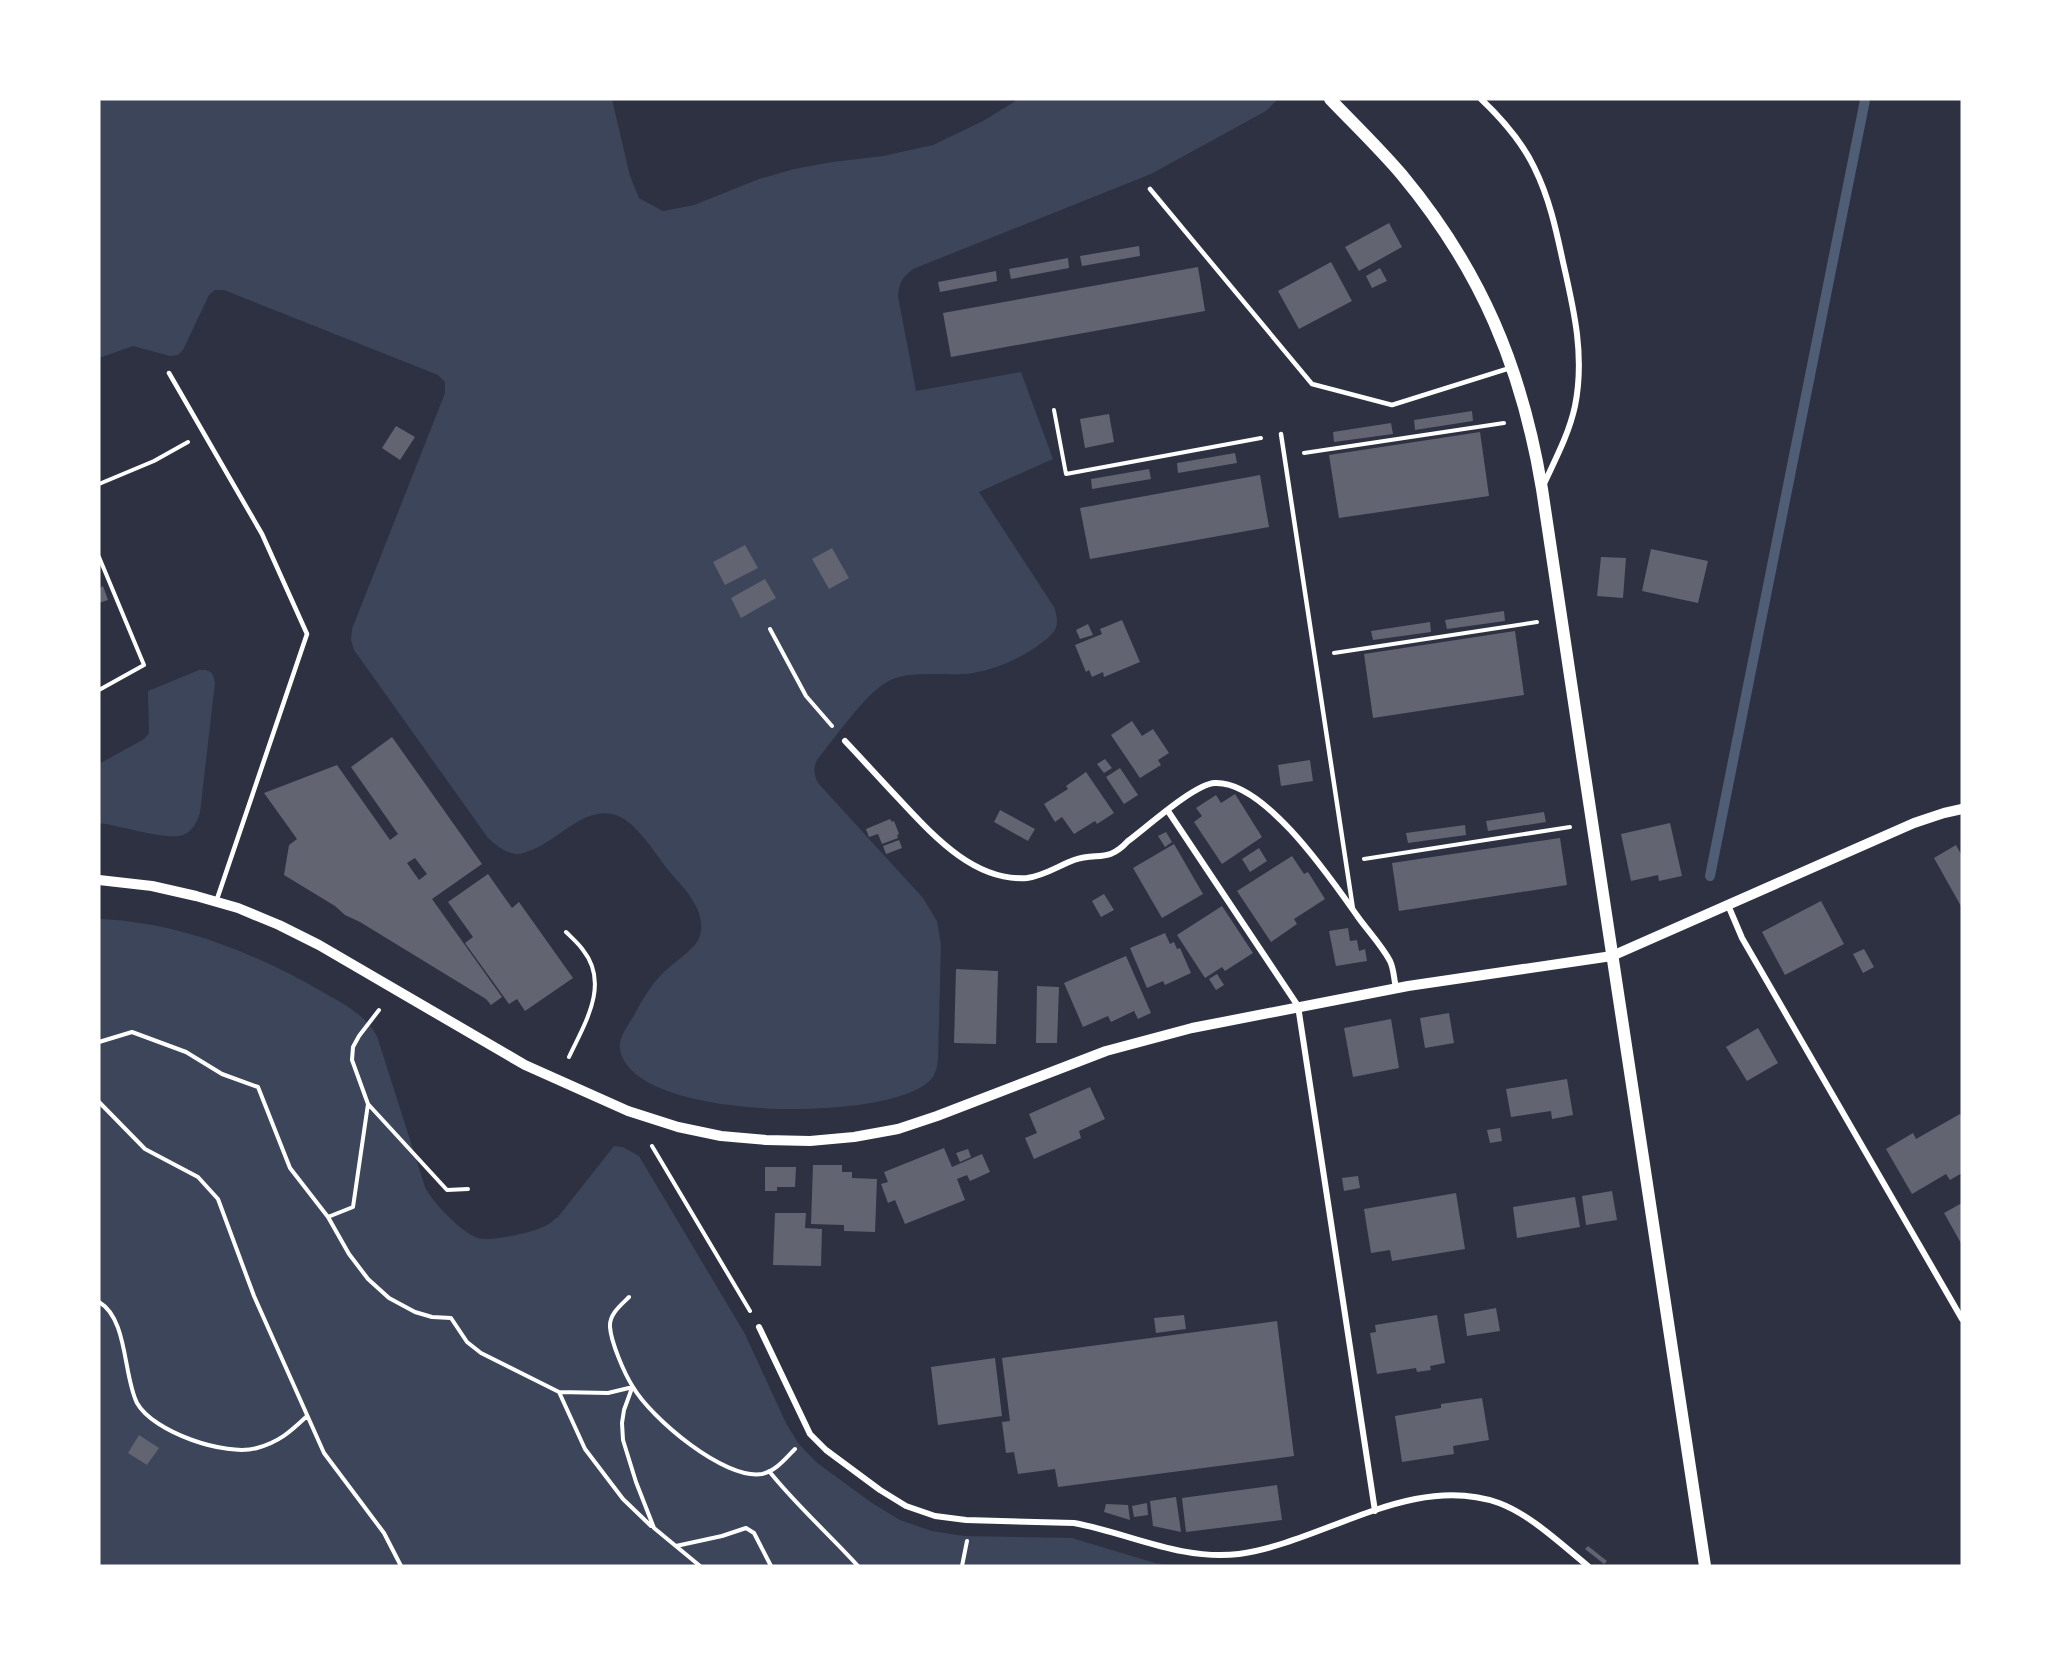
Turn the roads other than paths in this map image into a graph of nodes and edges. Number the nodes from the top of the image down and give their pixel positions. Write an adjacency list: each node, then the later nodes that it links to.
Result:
1 (1330, 99): 4 (main road)
2 (1481, 99): 7 (street)
3 (1150, 189): 4 (lane)
4 (1513, 367): 7 (main road)
5 (169, 373): 12 (lane)
6 (1281, 434): 14 (lane)
7 (1542, 489): 15 (main road)
8 (845, 741): 10 (street)
9 (1962, 809): 13 (street)
10 (1168, 811): 14 (street); 17 (street)
11 (99, 880): 12 (street)
12 (216, 902): 17 (street)
13 (1728, 905): 15 (street); 18 (street)
14 (1353, 910): 16 (street)
15 (1612, 956): 16 (street); 22 (main road)
16 (1396, 988): 17 (street)
17 (1298, 1006): 20 (street)
18 (1962, 1318)
19 (759, 1327): 20 (street)
20 (1375, 1511): 21 (street)
21 (1588, 1566)
22 (1705, 1566)

